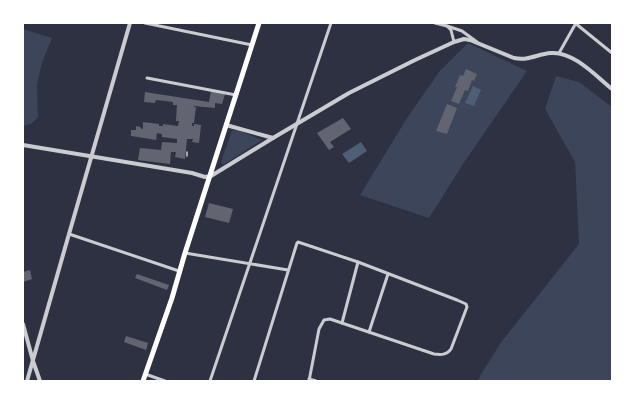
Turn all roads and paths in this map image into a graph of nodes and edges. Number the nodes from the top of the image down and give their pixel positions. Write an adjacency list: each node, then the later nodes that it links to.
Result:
1 (130, 23): 22 (street)
2 (145, 23): 10 (street)
3 (259, 23): 10 (main road)
4 (331, 23): 16 (street)
5 (435, 23): 7 (street)
6 (576, 23): 11 (street); 12 (street)
7 (447, 26): 8 (street); 9 (street)
8 (454, 42): 9 (street); 16 (street)
9 (477, 42): 11 (street)
10 (252, 45): 15 (main road)
11 (559, 53): 14 (street)
12 (612, 53)
13 (147, 78): 15 (street)
14 (612, 89)
15 (236, 95): 17 (main road)
16 (296, 124): 18 (street); 27 (street)
17 (226, 125): 18 (street); 23 (main road)
18 (273, 138): 23 (street)
19 (23, 145): 22 (street)
20 (187, 152): 21 (lane)
21 (187, 156)
22 (92, 157): 23 (street); 24 (street)
23 (211, 176): 25 (main road)
24 (69, 234): 29 (street); 34 (street)
25 (185, 253): 27 (street); 29 (main road)
26 (358, 262): 28 (street); 30 (street); 31 (street)
27 (249, 264): 28 (street); 41 (street)
28 (288, 270): 42 (street)
29 (179, 272): 35 (main road)
30 (388, 274): 33 (street); 33 (street)
31 (342, 323): 33 (street); 36 (street)
32 (23, 324): 34 (street)
33 (369, 332)
34 (33, 361): 37 (street); 38 (street)
35 (145, 374): 39 (main road); 40 (street)
36 (309, 380): 43 (street)
37 (27, 381)
38 (40, 381)
39 (143, 381)
40 (165, 381)
41 (210, 381)
42 (254, 381)
43 (316, 381)

